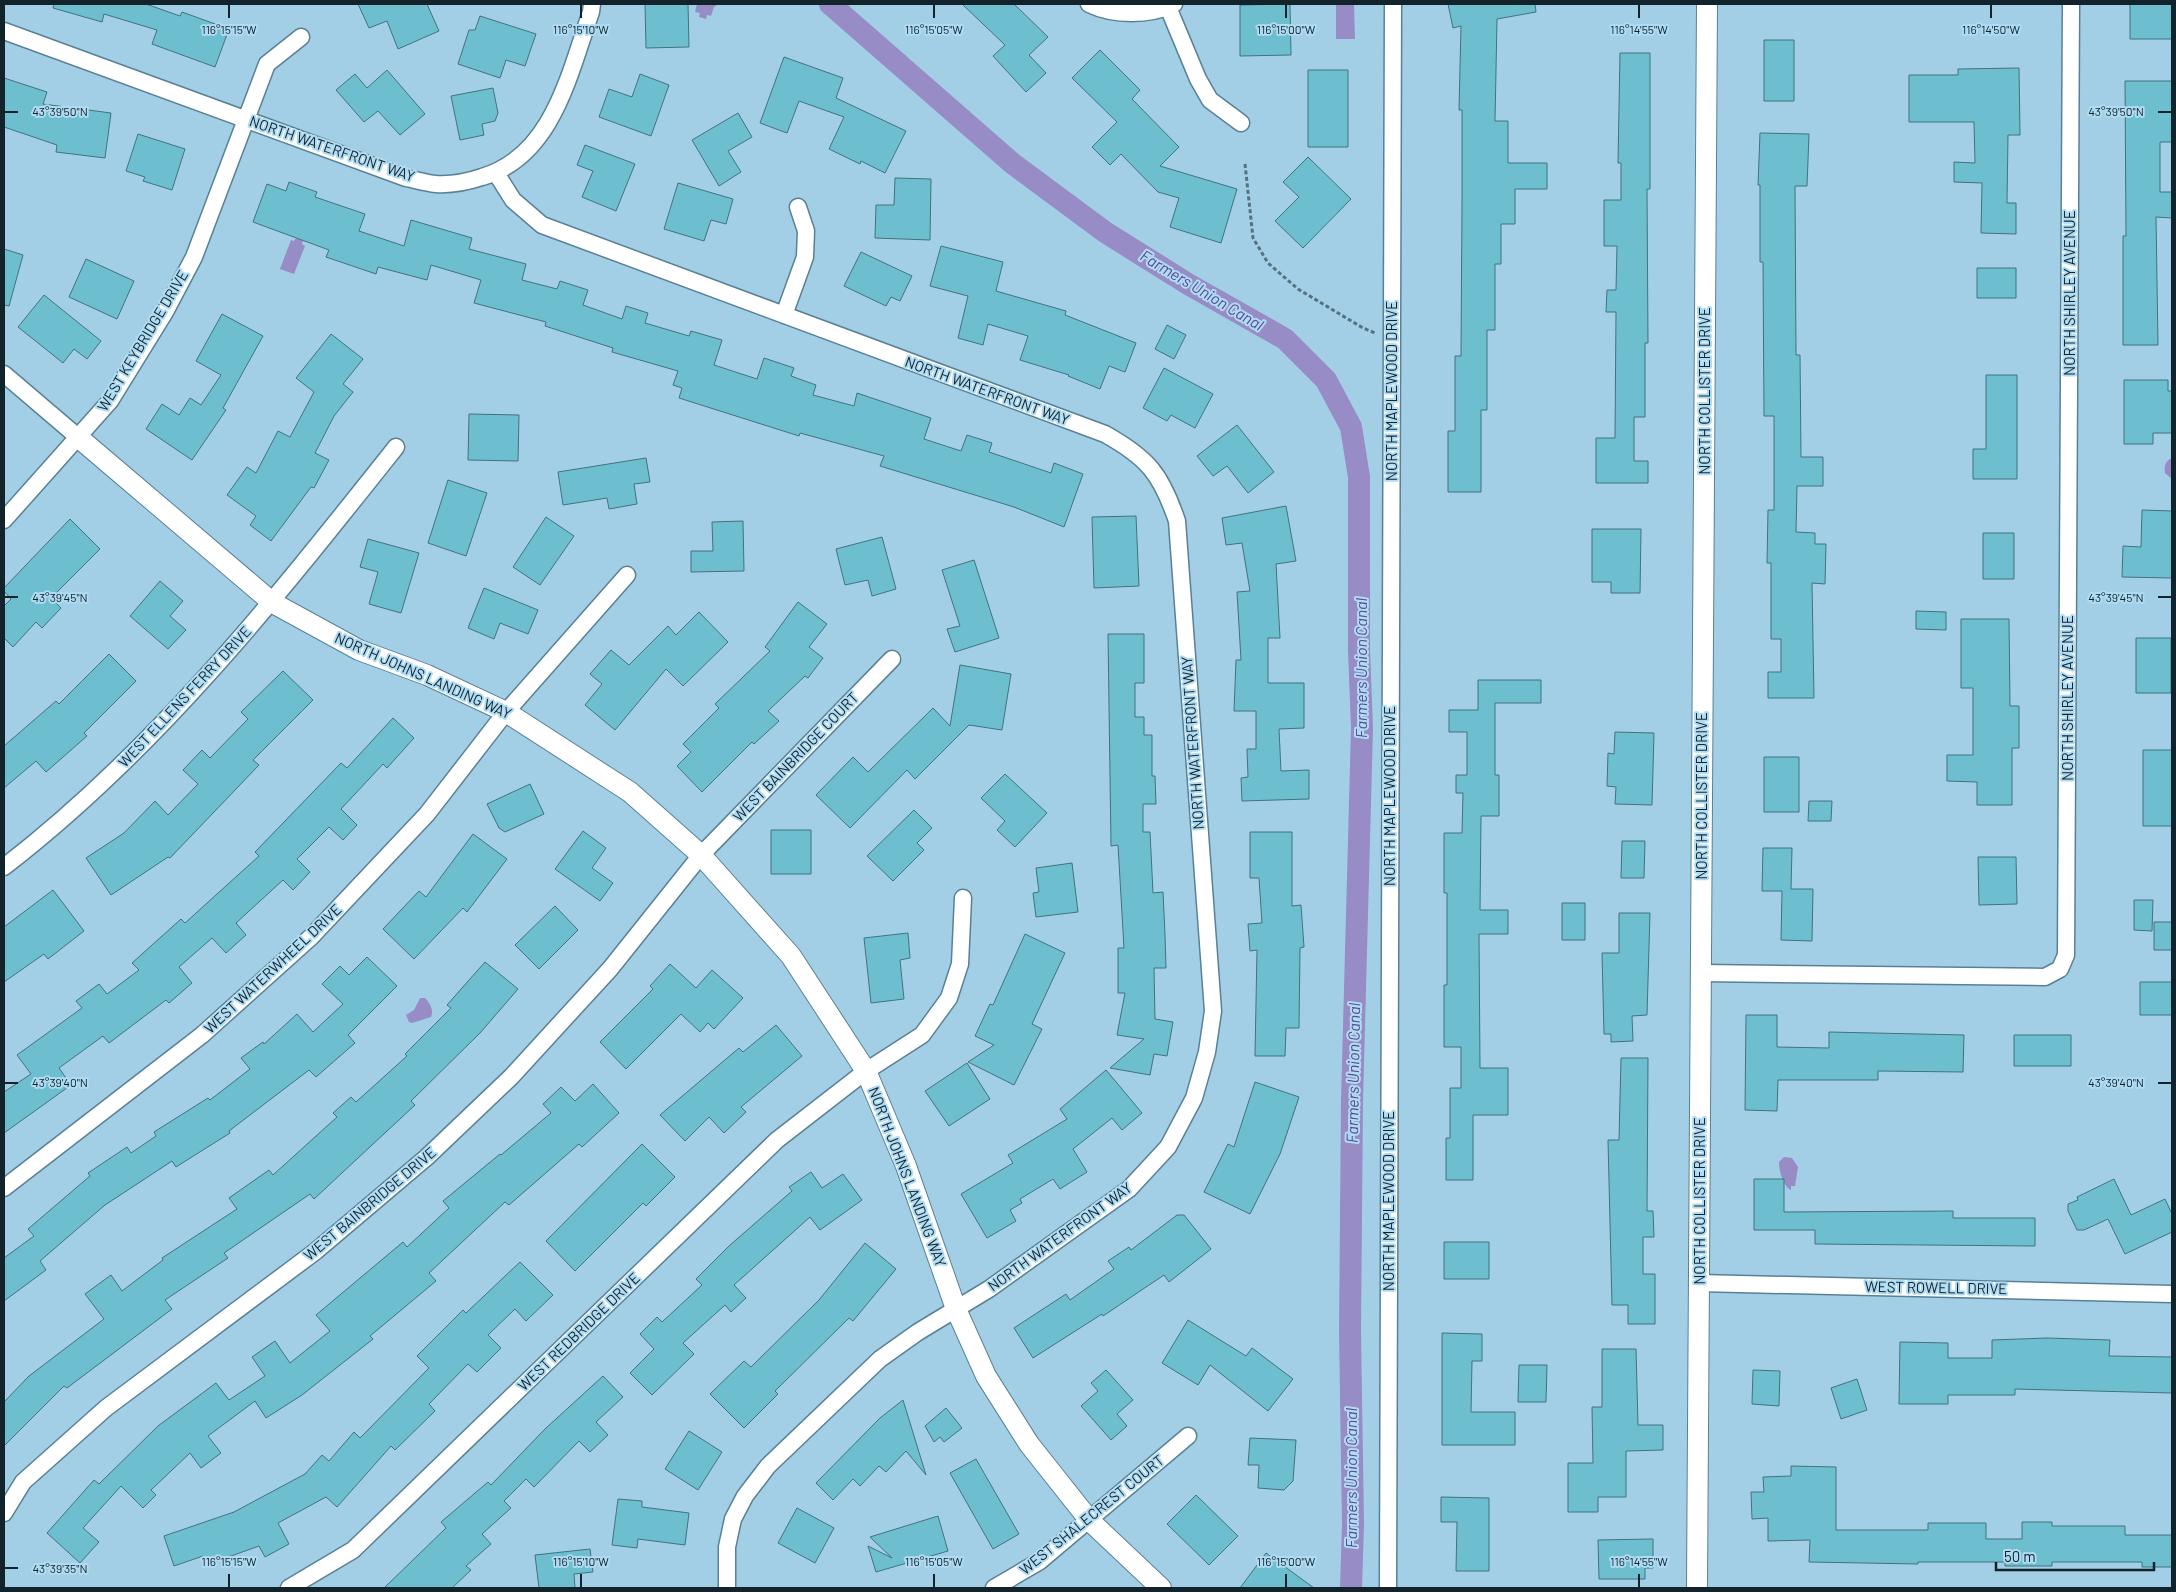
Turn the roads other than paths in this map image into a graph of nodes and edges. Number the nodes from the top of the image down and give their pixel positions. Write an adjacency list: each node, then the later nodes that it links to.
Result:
1 (592, 4): 11 (street)
2 (1089, 4): 6 (street)
3 (1393, 4): 38 (street, NORTH MAPLEWOOD DRIVE)
4 (1707, 4): 25 (street, NORTH COLLISTER DRIVE)
5 (2071, 4): 25 (street, NORTH SHIRLEY AVENUE)
6 (1171, 5): 10 (street)
7 (4, 31): 9 (street, NORTH WATERFRONT WAY)
8 (301, 37): 9 (street, WEST KEYBRIDGE DRIVE)
9 (245, 119): 11 (street, NORTH WATERFRONT WAY); 15 (street, WEST KEYBRIDGE DRIVE)
10 (1241, 123)
11 (496, 173): 13 (street, NORTH WATERFRONT WAY)
12 (798, 208): 13 (street)
13 (784, 315): 30 (street, NORTH WATERFRONT WAY)
14 (4, 374): 15 (street, NORTH JOHNS LANDING WAY)
15 (79, 438): 17 (street, WEST KEYBRIDGE DRIVE); 19 (street, NORTH JOHNS LANDING WAY)
16 (396, 447): 19 (street, WEST ELLENS FERRY DRIVE)
17 (4, 520)
18 (627, 575): 21 (street, WEST WATERWHEEL DRIVE)
19 (273, 602): 21 (street, NORTH JOHNS LANDING WAY); 23 (street, WEST ELLENS FERRY DRIVE)
20 (892, 659): 22 (street, WEST BAINBRIDGE COURT)
21 (506, 712): 22 (street, NORTH JOHNS LANDING WAY); 27 (street, WEST WATERWHEEL DRIVE)
22 (701, 855): 26 (street, NORTH JOHNS LANDING WAY); 32 (street, WEST BAINBRIDGE DRIVE)
23 (4, 868)
24 (963, 898): 26 (street, WEST REDBRIDGE DRIVE)
25 (1701, 974): 28 (street, NORTH COLLISTER DRIVE)
26 (866, 1071): 30 (street, NORTH JOHNS LANDING WAY); 34 (street, WEST REDBRIDGE DRIVE)
27 (4, 1188)
28 (1699, 1283): 29 (street, WEST ROWELL DRIVE); 39 (street, NORTH COLLISTER DRIVE)
29 (2172, 1294)
30 (956, 1310): 33 (street, NORTH JOHNS LANDING WAY); 35 (street, NORTH WATERFRONT WAY)
31 (1188, 1436): 33 (street, WEST SHALECREST COURT)
32 (4, 1513)
33 (1090, 1521): 36 (street, WEST SHALECREST COURT); 37 (street, NORTH JOHNS LANDING WAY)
34 (289, 1588)
35 (727, 1588)
36 (994, 1588)
37 (1161, 1588)
38 (1388, 1588)
39 (1697, 1588)

